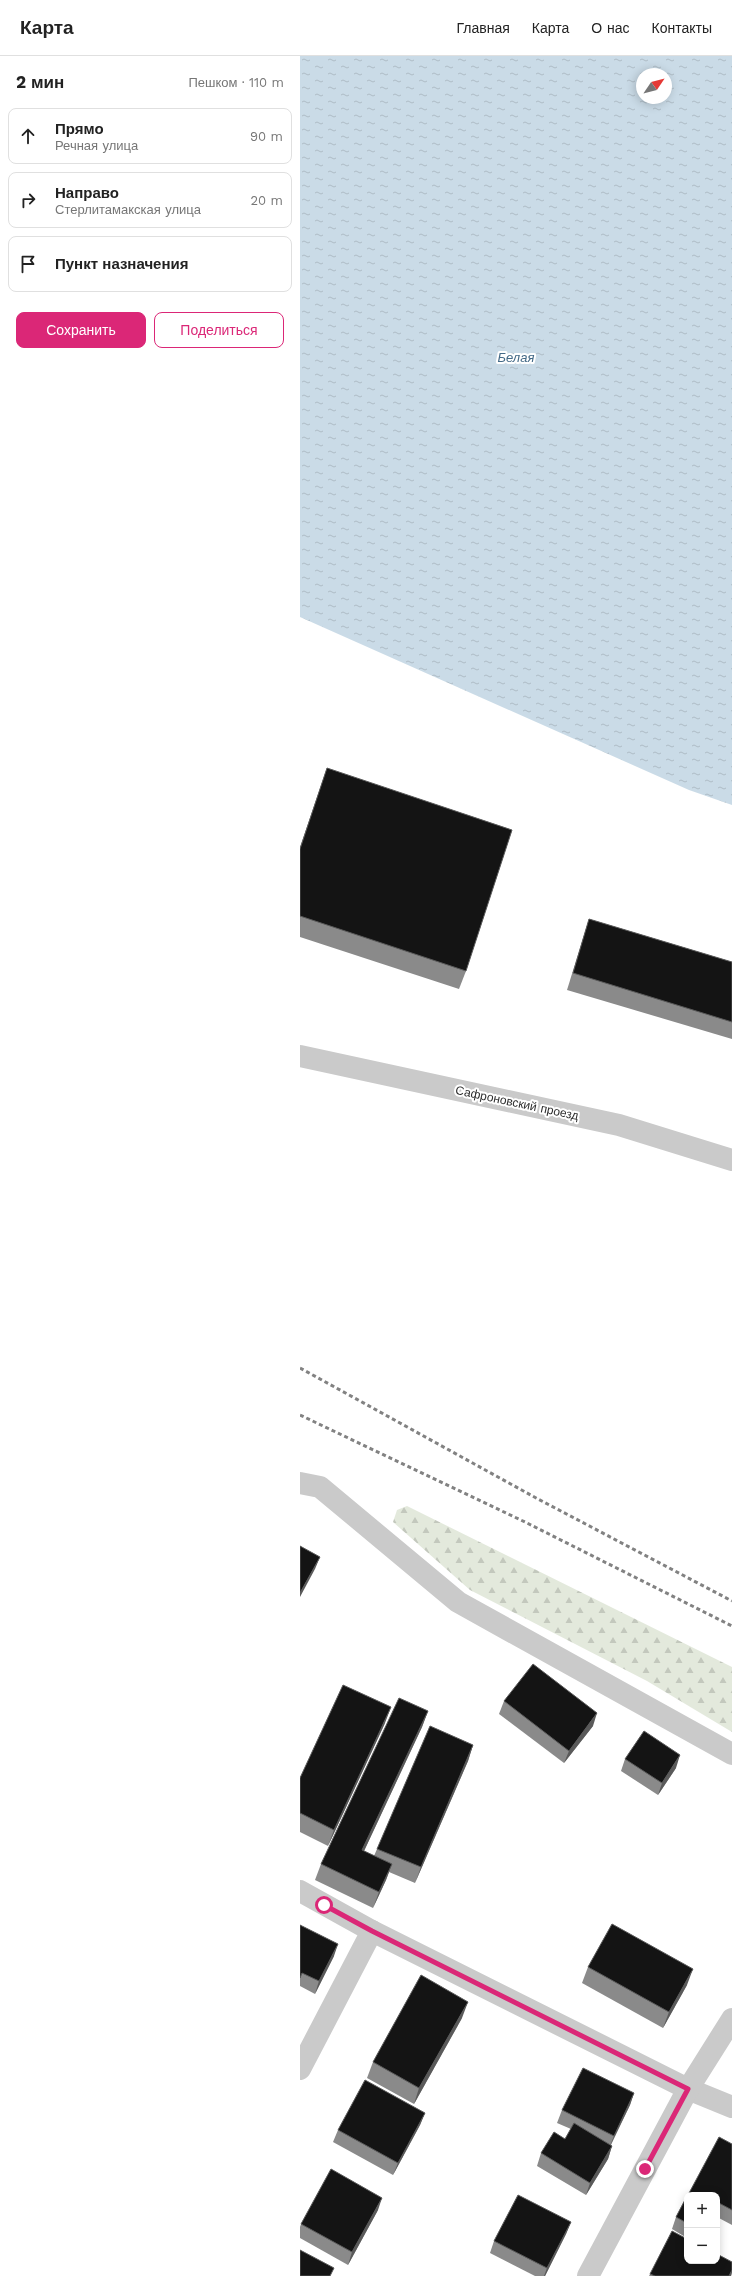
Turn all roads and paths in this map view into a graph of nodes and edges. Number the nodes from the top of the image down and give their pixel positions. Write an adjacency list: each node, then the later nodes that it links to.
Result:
1 (300, 1056): 2 (street, Сафроновский проезд)
2 (732, 1160)
3 (300, 1482): 4 (street)
4 (732, 1754)
5 (300, 1892): 6 (street)
6 (372, 1931): 8 (street); 9 (street)
7 (732, 2019): 9 (street)
8 (300, 2069)
9 (688, 2089): 10 (street); 11 (street)
10 (732, 2107)
11 (588, 2276)

